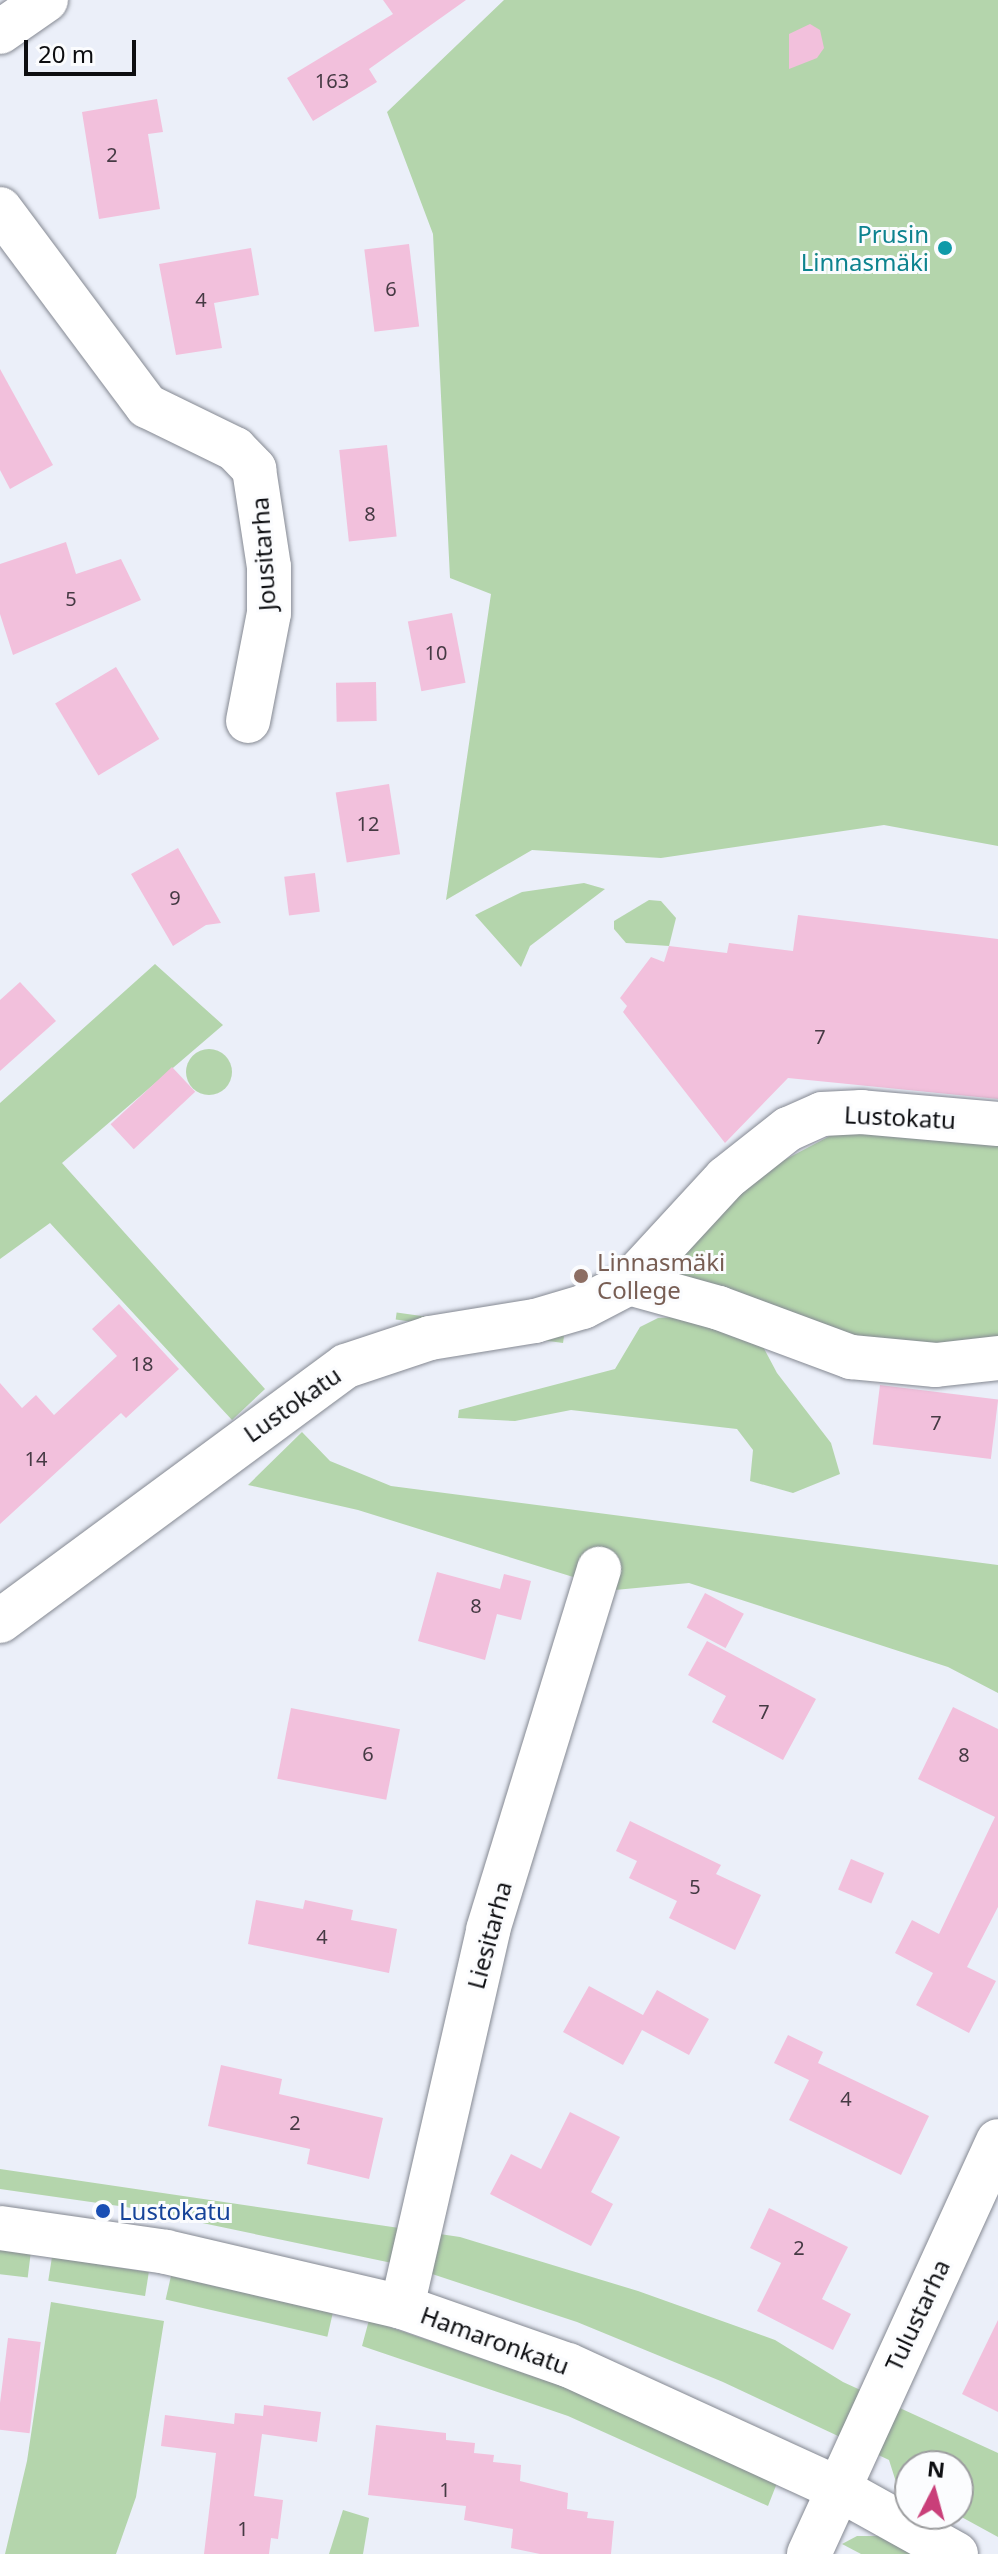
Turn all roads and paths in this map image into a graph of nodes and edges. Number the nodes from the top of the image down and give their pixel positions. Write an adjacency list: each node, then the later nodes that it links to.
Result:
1 (46, 0): 2 (street)
2 (0, 32)
3 (0, 209): 4 (street, Jousitarha)
4 (248, 721)
5 (998, 1124): 6 (street, Lustokatu)
6 (629, 1283): 7 (street); 9 (street, Lustokatu)
7 (998, 1358)
8 (599, 1569): 12 (street, Liesitarha)
9 (0, 1621)
10 (998, 2141): 13 (street, Tulustarha)
11 (0, 2228): 12 (street, Hamaronkatu)
12 (402, 2307): 13 (street, Hamaronkatu)
13 (837, 2488): 14 (street, Tulustarha); 15 (street, Hamaronkatu)
14 (809, 2554)
15 (956, 2554)

